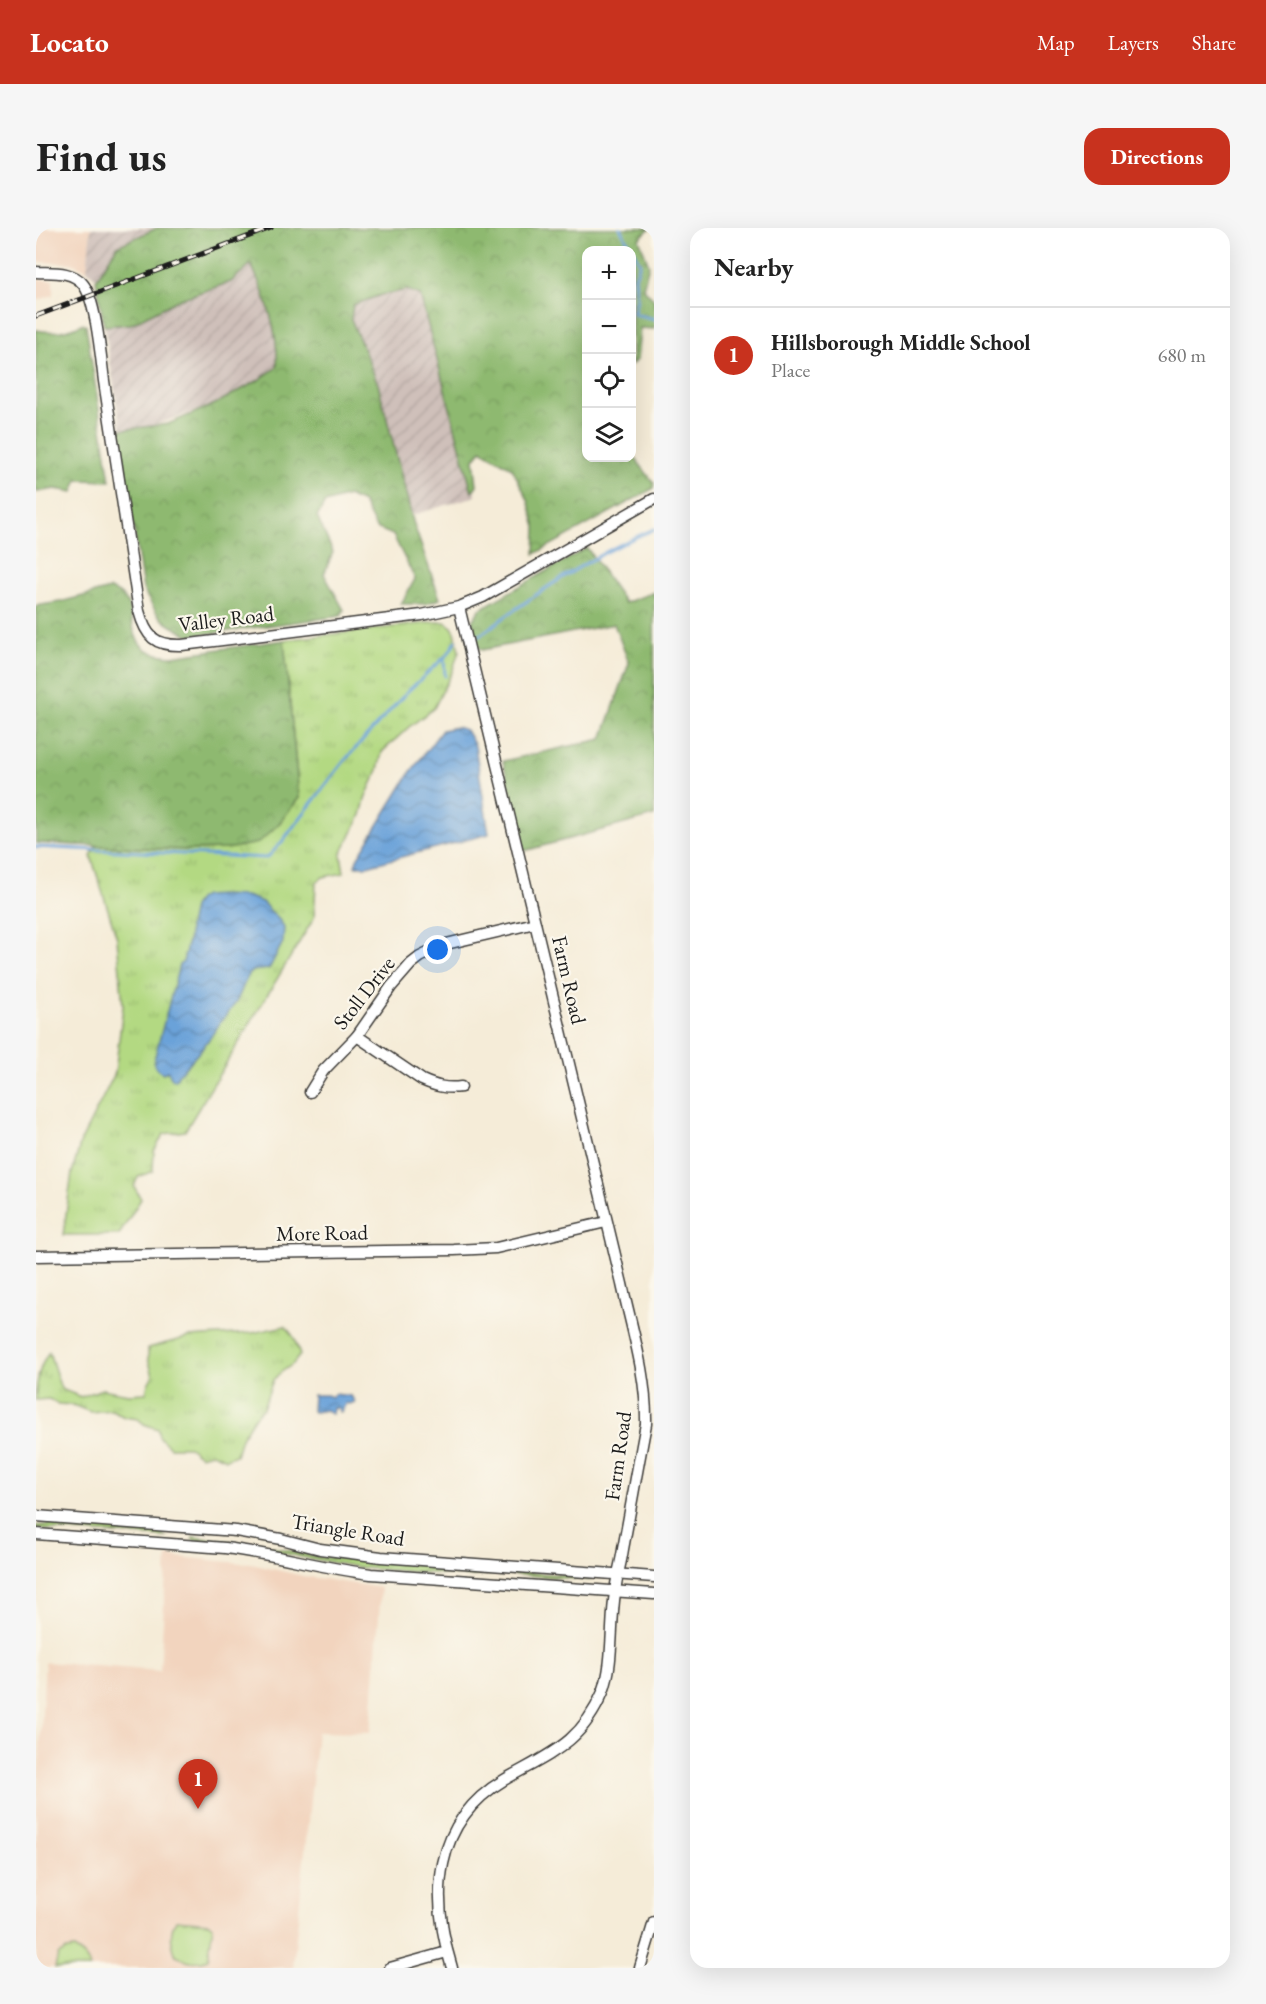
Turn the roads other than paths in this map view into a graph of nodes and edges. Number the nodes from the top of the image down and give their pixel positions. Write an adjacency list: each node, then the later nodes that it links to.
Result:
1 (36, 272): 3 (street, Valley Road)
2 (654, 499): 3 (street, Valley Road)
3 (459, 608): 4 (street, Farm Road)
4 (535, 923): 5 (street, Stoll Drive); 8 (street, Farm Road)
5 (357, 1036): 6 (street); 7 (street, Stoll Drive)
6 (460, 1087)
7 (310, 1092)
8 (606, 1222): 9 (street, More Road); 12 (street, Farm Road)
9 (36, 1256)
10 (36, 1516): 12 (street, Triangle Road)
11 (36, 1534): 14 (street, Triangle Road)
12 (618, 1574): 13 (street, Triangle Road); 14 (street, Farm Road)
13 (654, 1577)
14 (615, 1592): 15 (street, Triangle Road); 17 (street, Farm Road)
15 (654, 1594)
16 (654, 1922): 20 (street)
17 (447, 1952): 18 (street); 19 (street, Farm Road)
18 (390, 1968)
19 (453, 1968)
20 (640, 1968)

